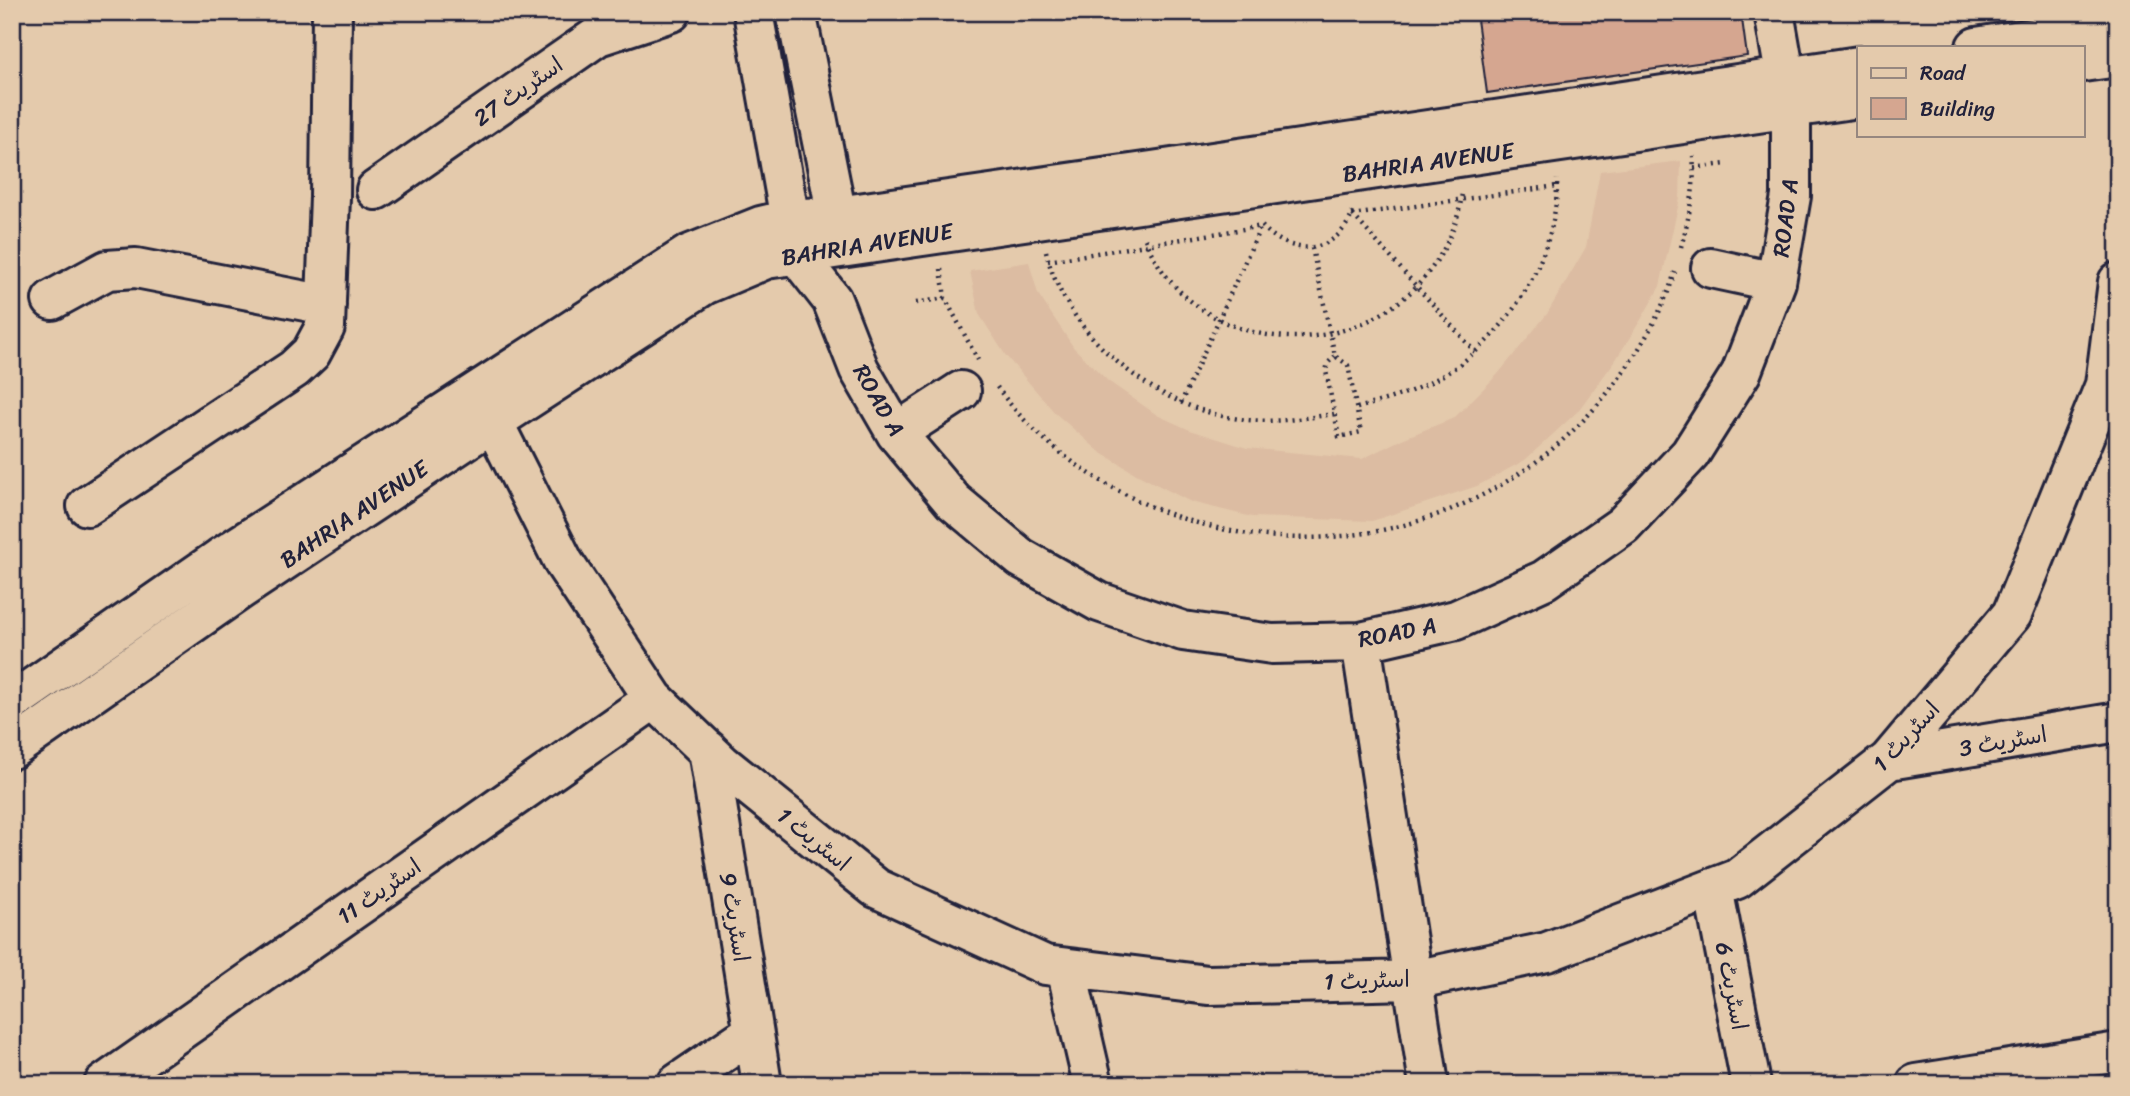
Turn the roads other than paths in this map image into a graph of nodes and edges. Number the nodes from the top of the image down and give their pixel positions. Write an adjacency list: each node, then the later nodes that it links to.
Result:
1 (332, 12): 21 (street)
2 (671, 12): 13 (street, اسٹریٹ 27)
3 (753, 12): 15 (street, ROAD A)
4 (796, 12): 14 (street, ROAD A)
5 (1774, 12): 11 (street, ROAD A)
6 (2118, 25): 7 (street)
7 (1982, 46)
8 (2118, 57): 9 (street)
9 (2084, 62)
10 (1857, 67): 11 (street, BAHRIA AVENUE)
11 (1788, 93): 12 (street, BAHRIA AVENUE); 14 (street, BAHRIA AVENUE); 14 (street, BAHRIA AVENUE); 17 (street, ROAD A)
12 (1857, 98)
13 (376, 190)
14 (838, 231): 15 (street, BAHRIA AVENUE); 20 (street, ROAD A)
15 (793, 237): 20 (street, ROAD A); 24 (street, BAHRIA AVENUE); 29 (street, BAHRIA AVENUE)
16 (1689, 260): 17 (street)
17 (1776, 282): 27 (street, ROAD A)
18 (2118, 282): 23 (street, اسٹریٹ 1)
19 (52, 300): 21 (street)
20 (832, 300): 25 (street, ROAD A)
21 (326, 305): 26 (street)
22 (980, 381): 25 (street)
23 (2112, 384): 33 (street, اسٹریٹ 1)
24 (493, 422): 28 (street, اسٹریٹ 1); 31 (street, BAHRIA AVENUE)
25 (896, 433): 27 (street, ROAD A)
26 (87, 506)
27 (1361, 642): 36 (street)
28 (654, 699): 32 (street, اسٹریٹ 1); 40 (street, اسٹریٹ 11)
29 (12, 702)
30 (2118, 722): 33 (street, اسٹریٹ 3)
31 (12, 749)
32 (709, 750): 35 (street, اسٹریٹ 1); 37 (street, اسٹریٹ 9)
33 (1889, 760): 34 (street, اسٹریٹ 1)
34 (1713, 888): 36 (street, اسٹریٹ 1); 45 (street, اسٹریٹ 6)
35 (1066, 968): 36 (street, اسٹریٹ 1); 43 (street)
36 (1413, 980): 44 (street)
37 (753, 1032): 41 (street); 42 (street, اسٹریٹ 9)
38 (2118, 1052): 39 (street)
39 (2078, 1071): 46 (street)
40 (104, 1084)
41 (677, 1084)
42 (762, 1084)
43 (1093, 1084)
44 (1429, 1084)
45 (1751, 1084)
46 (1916, 1084)

